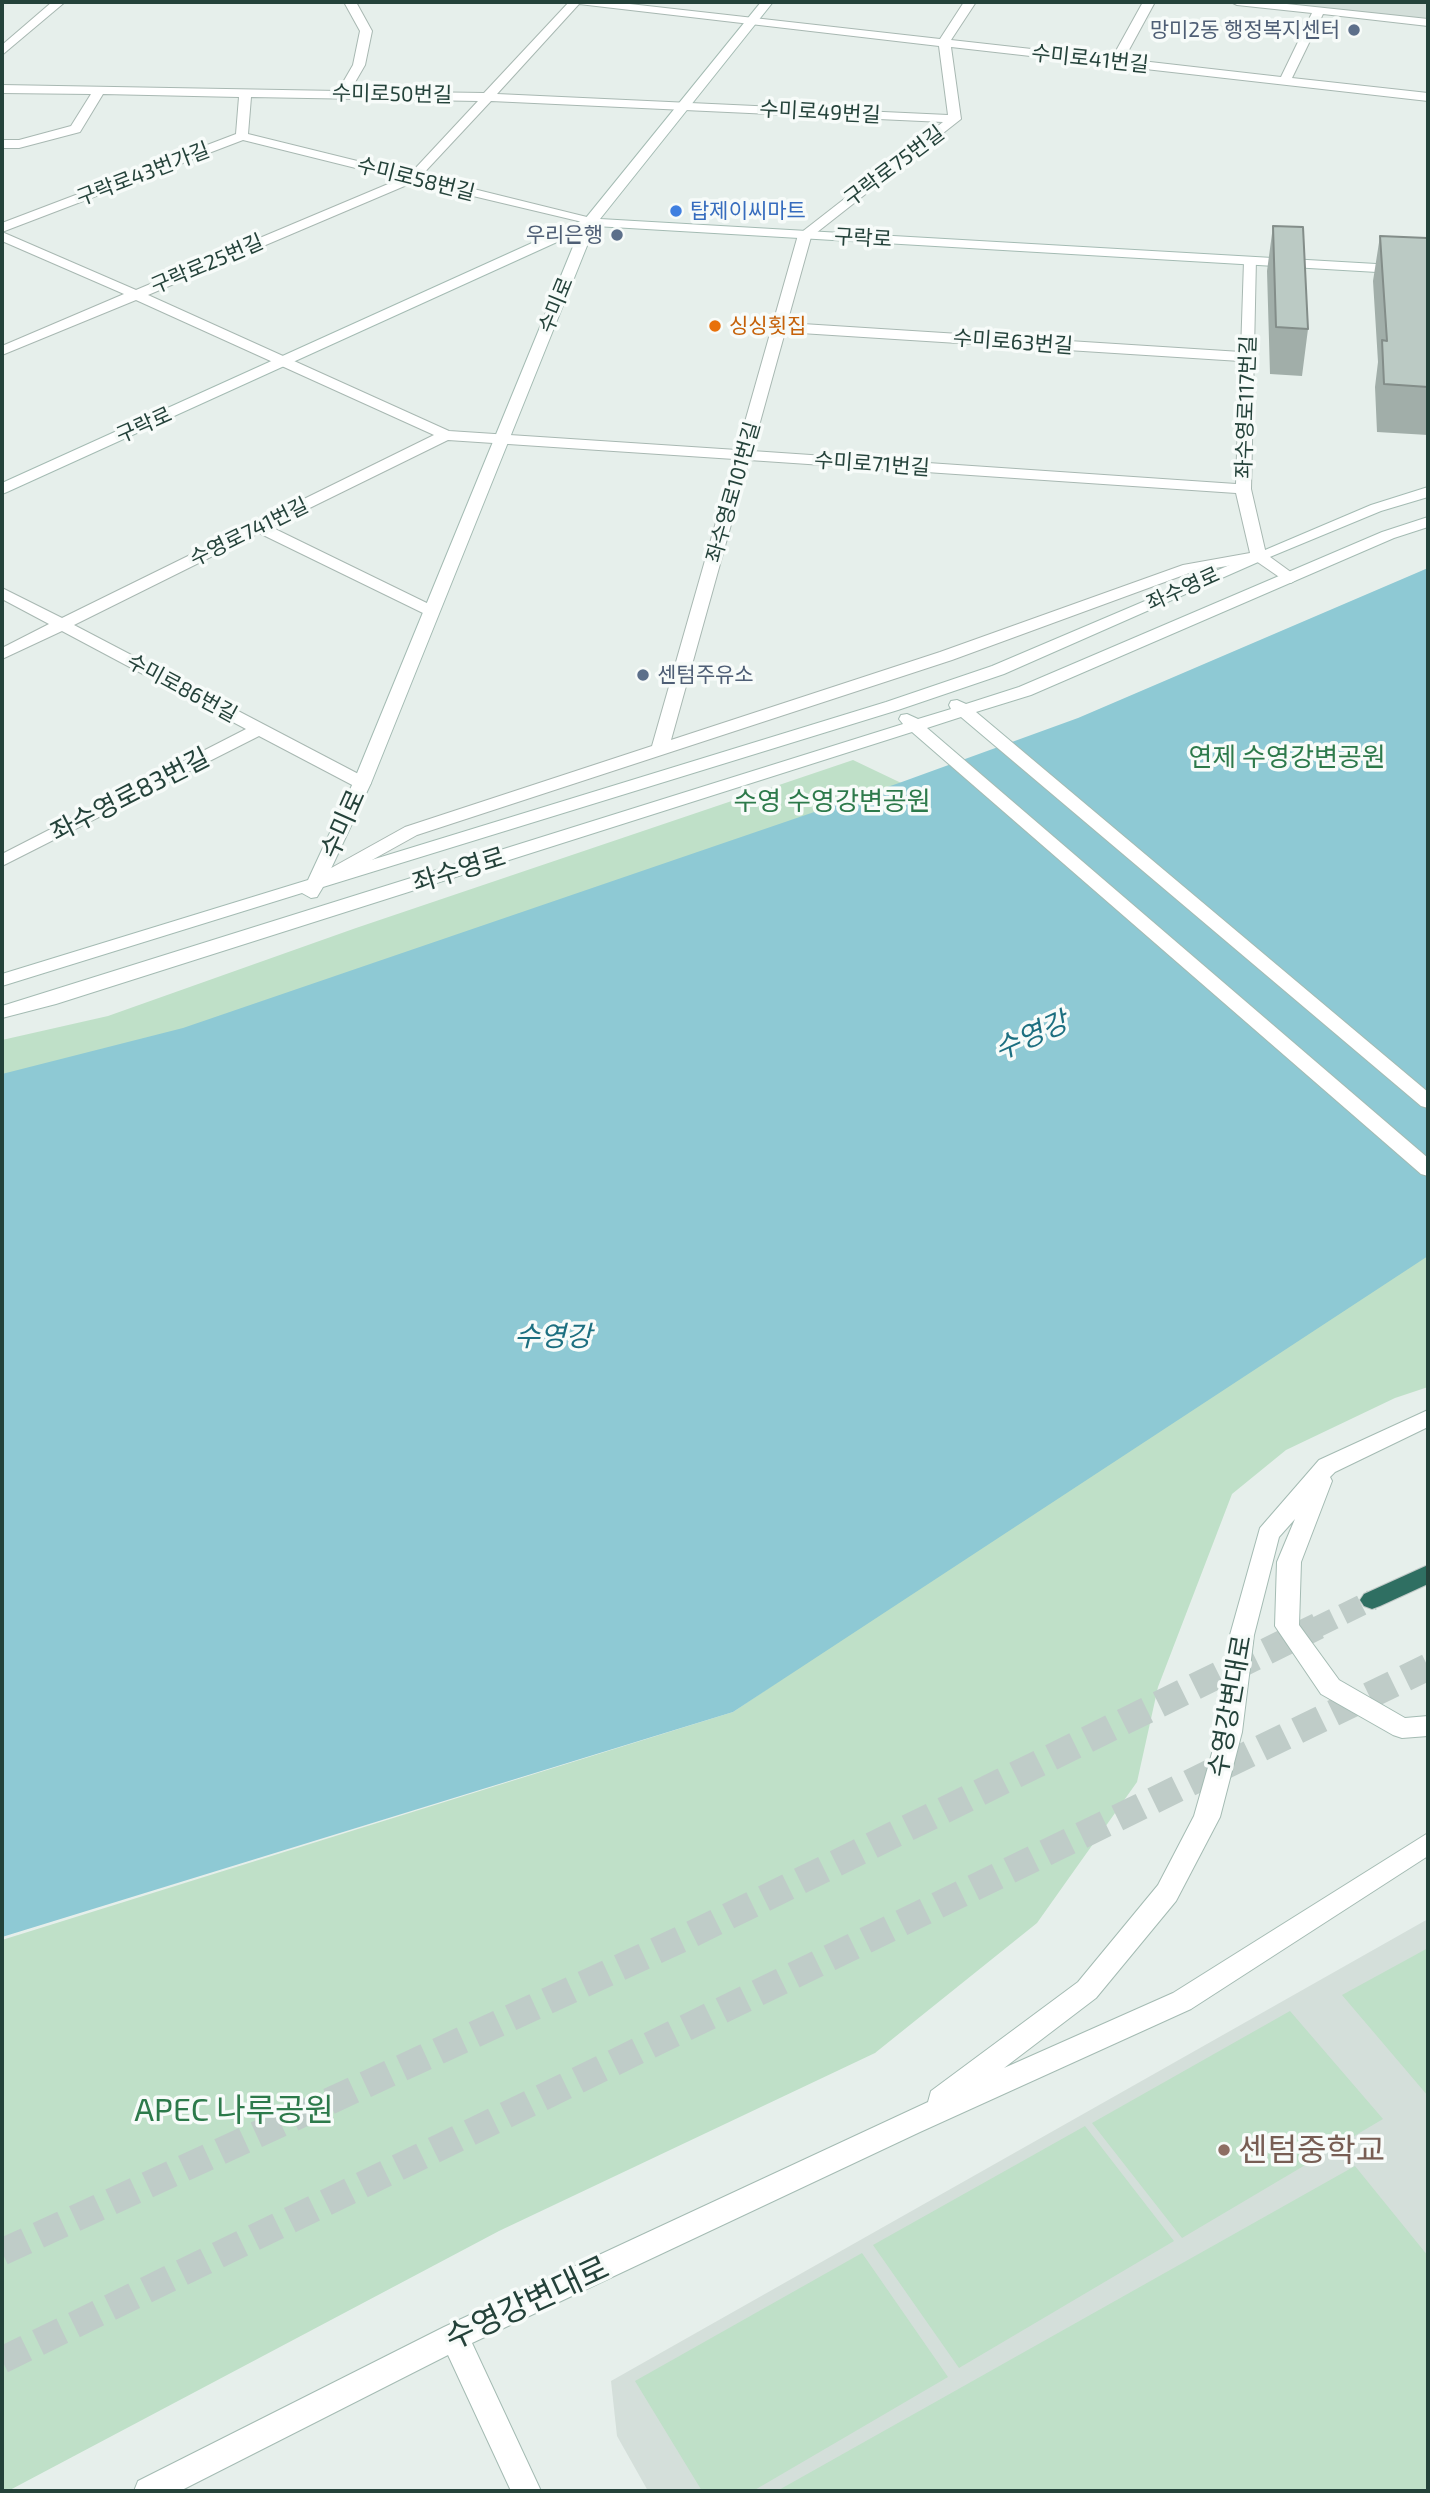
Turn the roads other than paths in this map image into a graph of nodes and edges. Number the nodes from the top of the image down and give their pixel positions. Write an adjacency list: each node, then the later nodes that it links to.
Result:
1 (59, 2): 13 (street)
2 (350, 2): 20 (street)
3 (575, 2): 21 (street)
4 (583, 2): 10 (street, 수미로41번길)
5 (767, 2): 10 (street, 수미로)
6 (971, 2): 12 (street)
7 (1149, 2): 14 (street)
8 (1237, 2): 9 (street)
9 (1319, 10): 11 (street); 15 (street)
10 (751, 21): 12 (street, 수미로41번길); 24 (street, 수미로)
11 (1428, 22)
12 (944, 42): 14 (street, 수미로41번길); 25 (street, 구락로75번길)
13 (2, 51)
14 (1116, 61): 15 (street, 수미로41번길)
15 (1285, 80): 22 (street, 수미로41번길)
16 (2, 89): 17 (street, 수미로50번길)
17 (21, 89): 18 (street, 수미로50번길); 23 (street)
18 (100, 90): 19 (street, 수미로50번길); 27 (street)
19 (245, 91): 20 (street, 수미로50번길); 26 (street, 구락로43번가길)
20 (343, 93): 21 (street, 수미로50번길)
21 (488, 97): 24 (street, 수미로50번길); 28 (street)
22 (1428, 97)
23 (2, 100)
24 (684, 105): 25 (street, 수미로49번길); 29 (street, 수미로)
25 (955, 120): 31 (street, 구락로75번길)
26 (242, 136): 28 (street, 수미로58번길); 30 (street, 구락로43번가길)
27 (2, 144)
28 (413, 178): 29 (street, 수미로58번길); 35 (street, 구락로25번길)
29 (590, 222): 31 (street, 구락로); 39 (street, 구락로); 41 (street, 수미로)
30 (2, 228)
31 (805, 235): 33 (street, 구락로); 36 (street, 좌수영로101번길)
32 (2, 236): 35 (street)
33 (1251, 261): 34 (street, 구락로); 38 (street, 좌수영로117번길)
34 (1428, 271)
35 (134, 295): 37 (street, 구락로25번길); 39 (street)
36 (779, 327): 38 (street, 수미로63번길); 42 (street, 좌수영로101번길)
37 (2, 351)
38 (1247, 357): 44 (street, 좌수영로117번길)
39 (286, 360): 40 (street); 43 (street, 구락로)
40 (446, 435): 41 (street); 47 (street, 수영로741번길)
41 (502, 440): 42 (street, 수미로71번길); 51 (street, 수미로)
42 (743, 456): 44 (street, 수미로71번길); 59 (street, 좌수영로101번길)
43 (2, 489)
44 (1243, 489): 48 (street, 좌수영로117번길)
45 (1428, 492): 48 (street, 좌수영로)
46 (1428, 522): 49 (street, 좌수영로)
47 (257, 527): 51 (street); 52 (street, 수영로741번길)
48 (1259, 556): 49 (street); 54 (street, 좌수영로); 59 (street)
49 (1291, 578): 56 (street, 좌수영로)
50 (2, 593): 52 (street, 수미로86번길)
51 (431, 611): 60 (street, 수미로)
52 (62, 625): 53 (street, 수영로741번길); 58 (street, 수미로86번길)
53 (2, 654)
54 (939, 690): 55 (street, 좌수영로); 56 (street)
55 (892, 706): 57 (street); 62 (street, 좌수영로)
56 (964, 711): 57 (street, 좌수영로); 66 (street)
57 (915, 727): 63 (street, 좌수영로); 67 (street)
58 (259, 729): 60 (street, 수미로86번길); 61 (street, 좌수영로83번길)
59 (660, 750): 62 (street)
60 (362, 783): 62 (street, 수미로)
61 (2, 861)
62 (314, 886): 63 (street, 수미로); 64 (street, 좌수영로)
63 (302, 920): 65 (street, 좌수영로)
64 (2, 980)
65 (2, 1012)
66 (1428, 1102)
67 (1428, 1169)
68 (1428, 1418): 69 (street, 수영강변대로)
69 (1326, 1466): 72 (street); 74 (street, 수영강변대로)
70 (1428, 1574): 71 (highway)
71 (1372, 1600)
72 (1428, 1726)
73 (1428, 1843): 74 (street, 수영강변대로)
74 (910, 2123): 75 (street, 수영강변대로)
75 (454, 2337): 76 (street, 수영강변대로); 77 (street)
76 (149, 2491)
77 (526, 2491)

